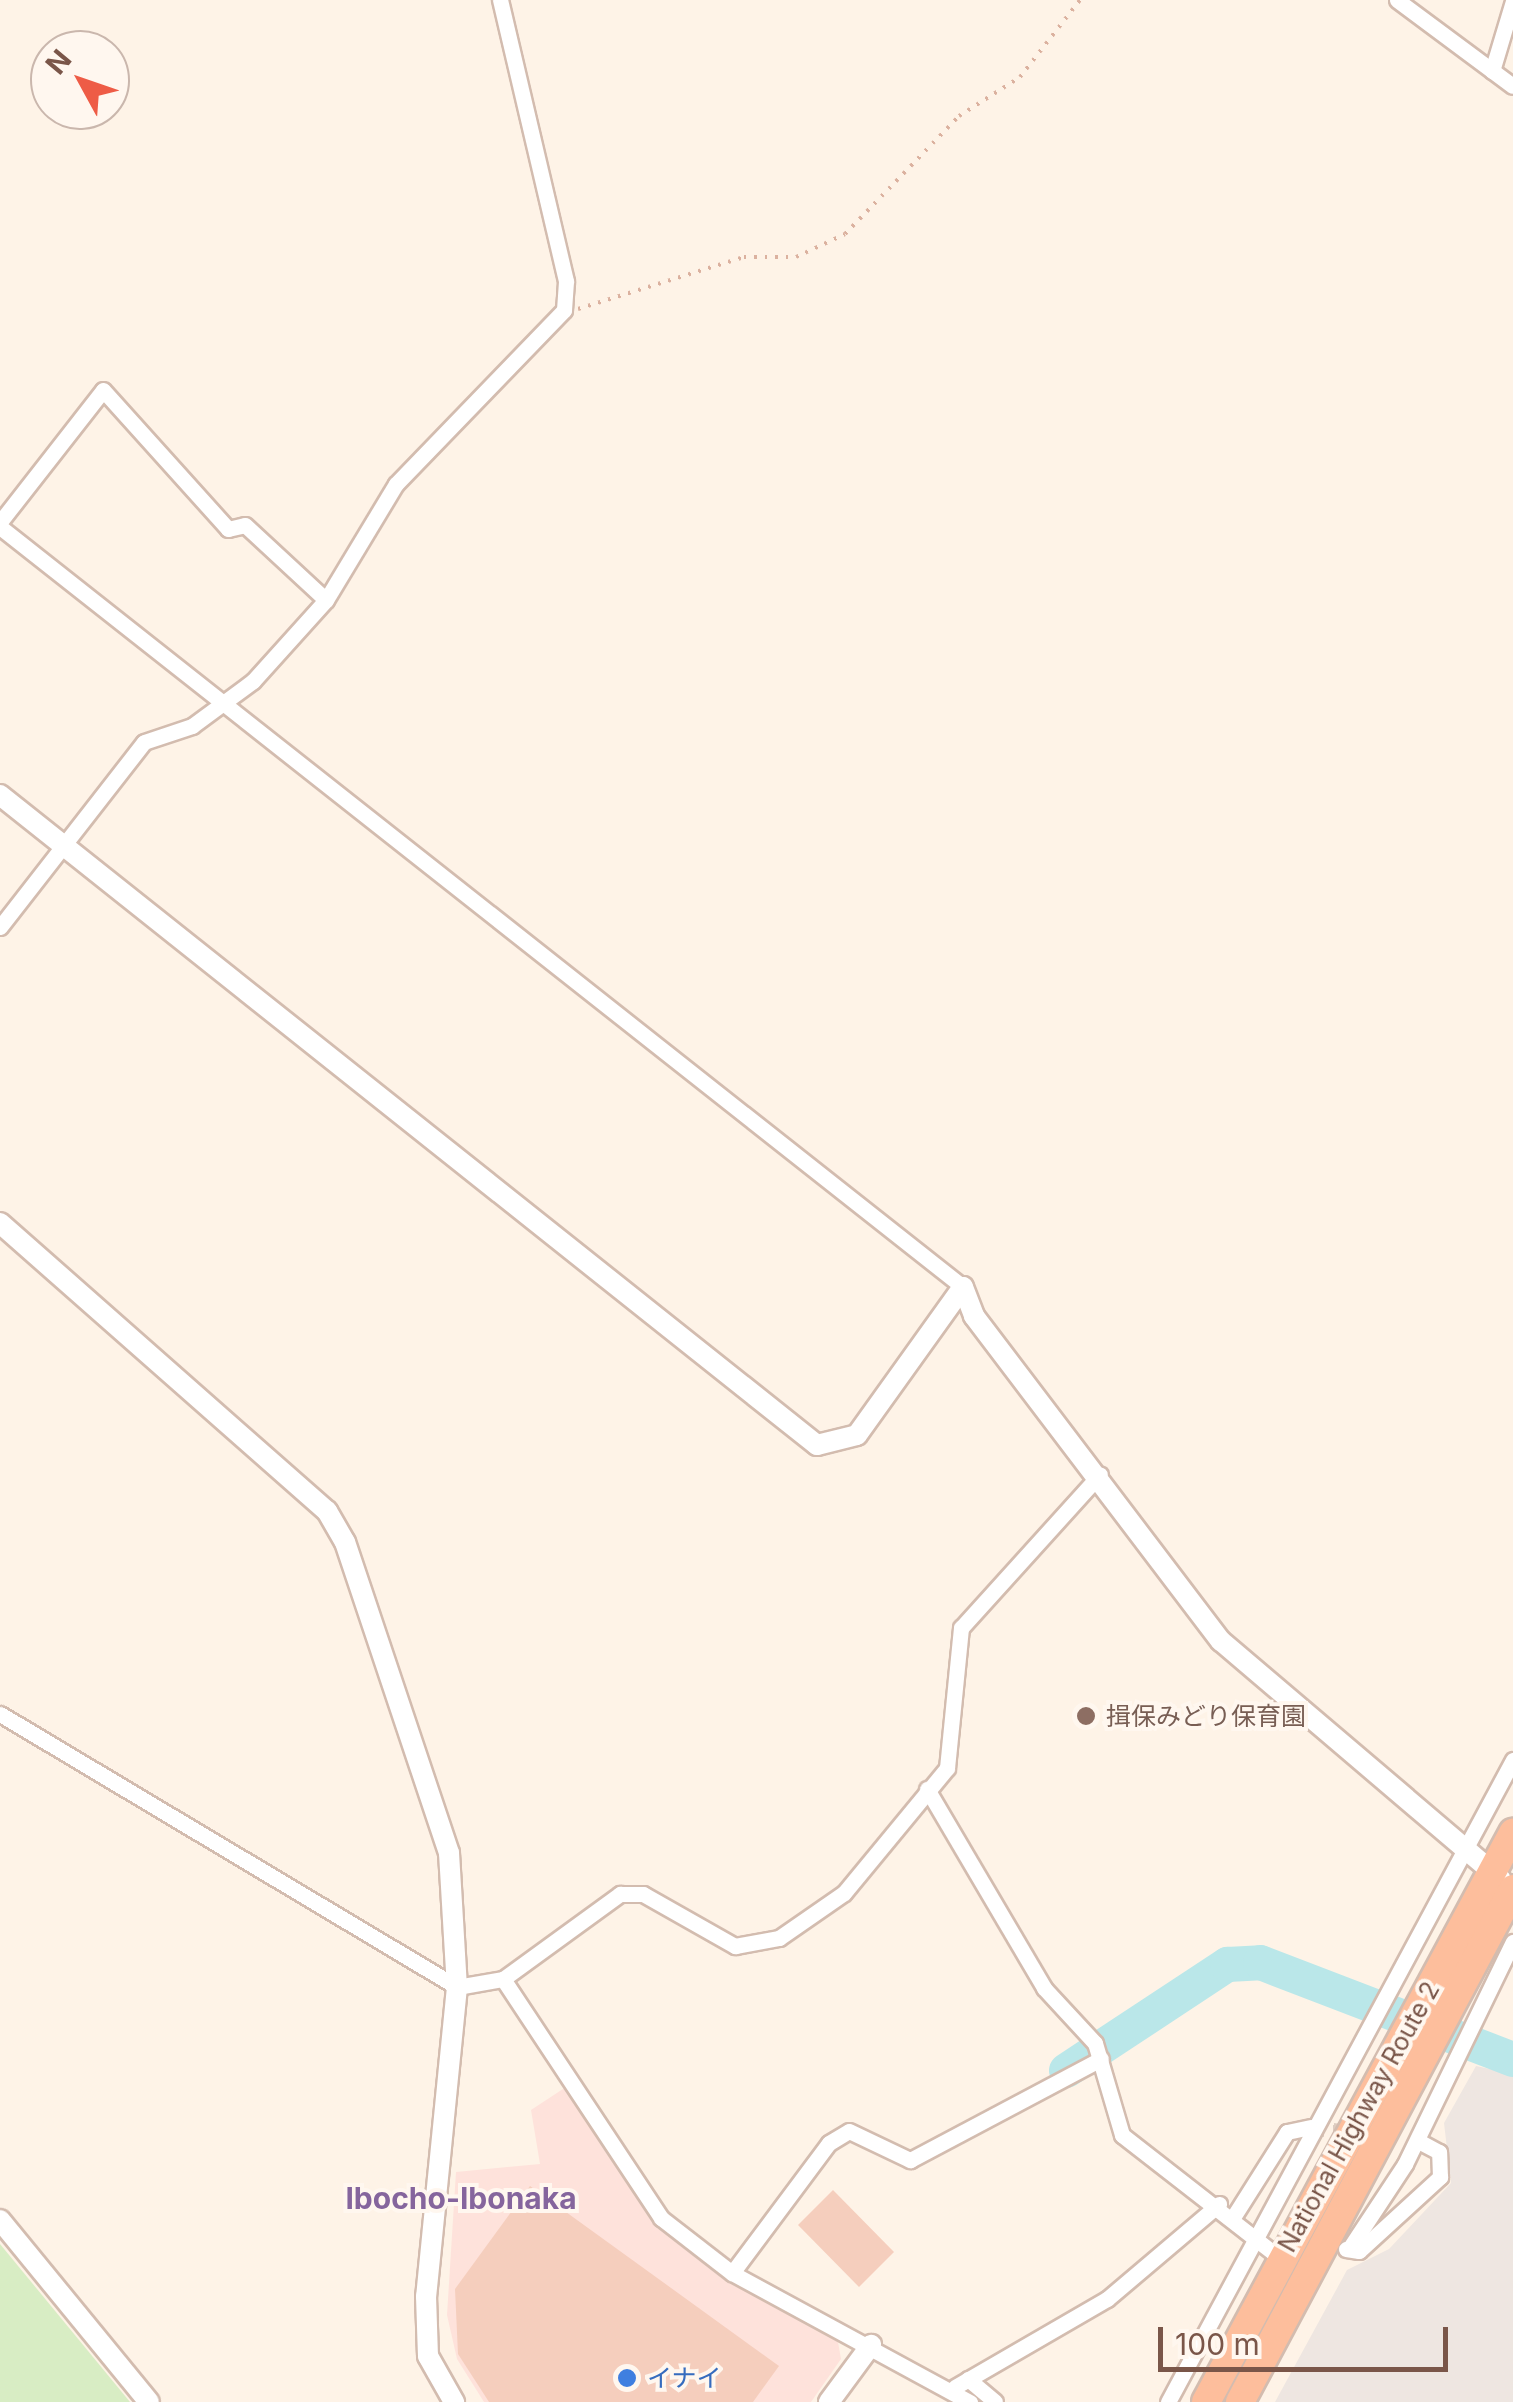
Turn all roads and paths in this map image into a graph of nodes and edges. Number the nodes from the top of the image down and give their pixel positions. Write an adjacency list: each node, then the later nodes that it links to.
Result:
1 (500, 0): 7 (street)
2 (1080, 0): 7 (path)
3 (1397, 0): 5 (street)
4 (1513, 1): 5 (street)
5 (1492, 70): 6 (street)
6 (1513, 86)
7 (564, 310): 9 (street)
8 (0, 525): 9 (street); 10 (street)
9 (326, 600): 10 (street)
10 (226, 704): 12 (street); 15 (street)
11 (0, 795): 12 (street)
12 (62, 844): 13 (street); 15 (street)
13 (0, 927)
14 (0, 1223): 25 (street)
15 (962, 1287): 16 (street)
16 (1100, 1474): 19 (street); 21 (street)
17 (0, 1714): 25 (street)
18 (1513, 1760): 21 (street)
19 (928, 1789): 24 (street); 27 (street)
20 (1513, 1833): 22 (highway, National Highway Route 2)
21 (1465, 1850): 22 (street); 33 (street)
22 (1508, 1886): 26 (highway, National Highway Route 2); 35 (highway, National Highway Route 2)
23 (1513, 1942): 26 (street)
24 (502, 1980): 25 (street); 36 (street)
25 (457, 1986): 40 (street)
26 (1460, 2018): 34 (highway, National Highway Route 2)
27 (1101, 2059): 30 (street); 36 (street)
28 (1310, 2127): 31 (street)
29 (1420, 2142): 34 (street)
30 (1219, 2204): 31 (street); 38 (street)
31 (1232, 2219): 33 (street)
32 (0, 2220): 39 (street)
33 (1254, 2244): 35 (street); 44 (street)
34 (1336, 2248): 46 (highway, National Highway Route 2)
35 (1281, 2259): 45 (highway, National Highway Route 2)
36 (732, 2273): 37 (street)
37 (871, 2345): 38 (street); 41 (street)
38 (961, 2383): 42 (street); 43 (street)
39 (150, 2402)
40 (454, 2402)
41 (829, 2402)
42 (970, 2402)
43 (994, 2402)
44 (1168, 2402)
45 (1206, 2402)
46 (1240, 2402)

